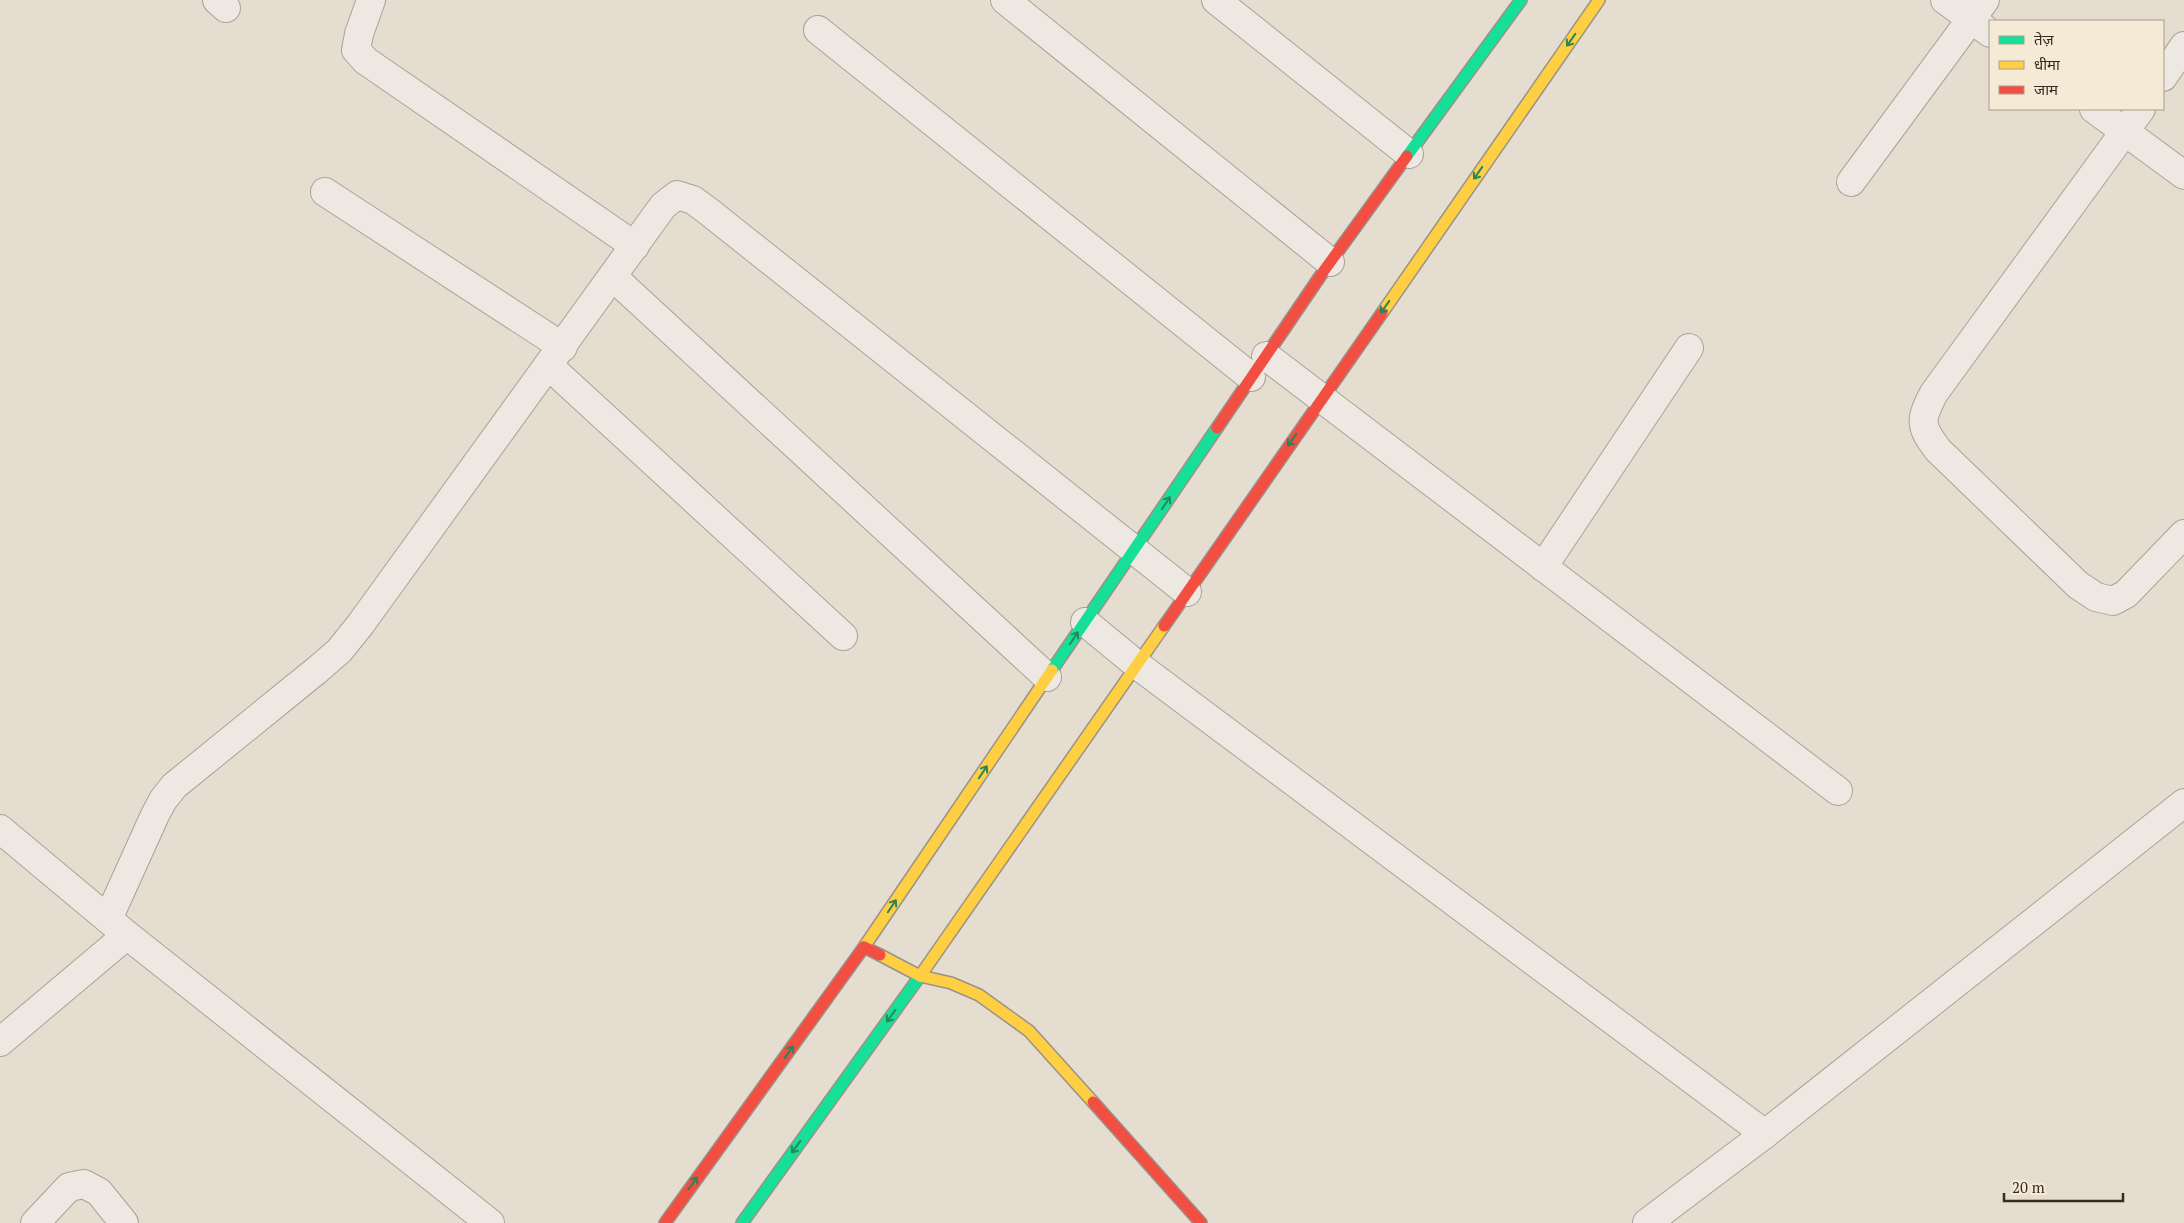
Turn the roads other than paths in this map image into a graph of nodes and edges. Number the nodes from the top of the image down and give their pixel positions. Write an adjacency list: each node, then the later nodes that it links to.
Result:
1 (371, 0): 18 (street)
2 (1005, 0): 19 (street)
3 (1216, 0): 14 (street)
4 (1521, 0): 14 (main road)
5 (1599, 0): 24 (main road, one-way to 24)
6 (1945, 0): 7 (street)
7 (1982, 18): 16 (street)
8 (818, 30): 23 (street)
9 (2184, 46): 10 (street)
10 (2164, 76)
11 (2095, 110): 13 (street)
12 (2140, 110): 13 (street)
13 (2125, 132): 15 (street); 25 (street)
14 (1409, 154): 19 (main road)
15 (2184, 175)
16 (1851, 182)
17 (324, 192): 22 (street)
18 (635, 246): 20 (street); 26 (street)
19 (1330, 262): 23 (main road)
20 (613, 277): 22 (street); 32 (street)
21 (1690, 348): 27 (street)
22 (556, 356): 30 (street); 36 (street)
23 (1258, 367): 24 (street); 26 (main road, one-way to 23)
24 (1322, 398): 27 (street); 28 (main road, one-way to 28)
25 (2184, 534)
26 (1134, 550): 28 (street); 29 (main road)
27 (1544, 567): 33 (street)
28 (1187, 592): 31 (main road)
29 (1084, 622): 31 (street); 32 (main road, one-way to 29)
30 (843, 636)
31 (1136, 664): 38 (main road); 40 (street)
32 (1047, 677): 37 (main road, one-way to 32)
33 (1838, 792)
34 (2184, 803): 40 (street)
35 (1, 834): 36 (street)
36 (117, 927): 39 (street); 43 (street)
37 (864, 947): 38 (main road); 44 (main road, one-way to 37)
38 (920, 976): 45 (main road, one-way to 45); 46 (main road)
39 (0, 1042)
40 (1766, 1134): 47 (street)
41 (35, 1223): 42 (street)
42 (124, 1223)
43 (490, 1223)
44 (665, 1223)
45 (742, 1223)
46 (1201, 1223)
47 (1647, 1223)

